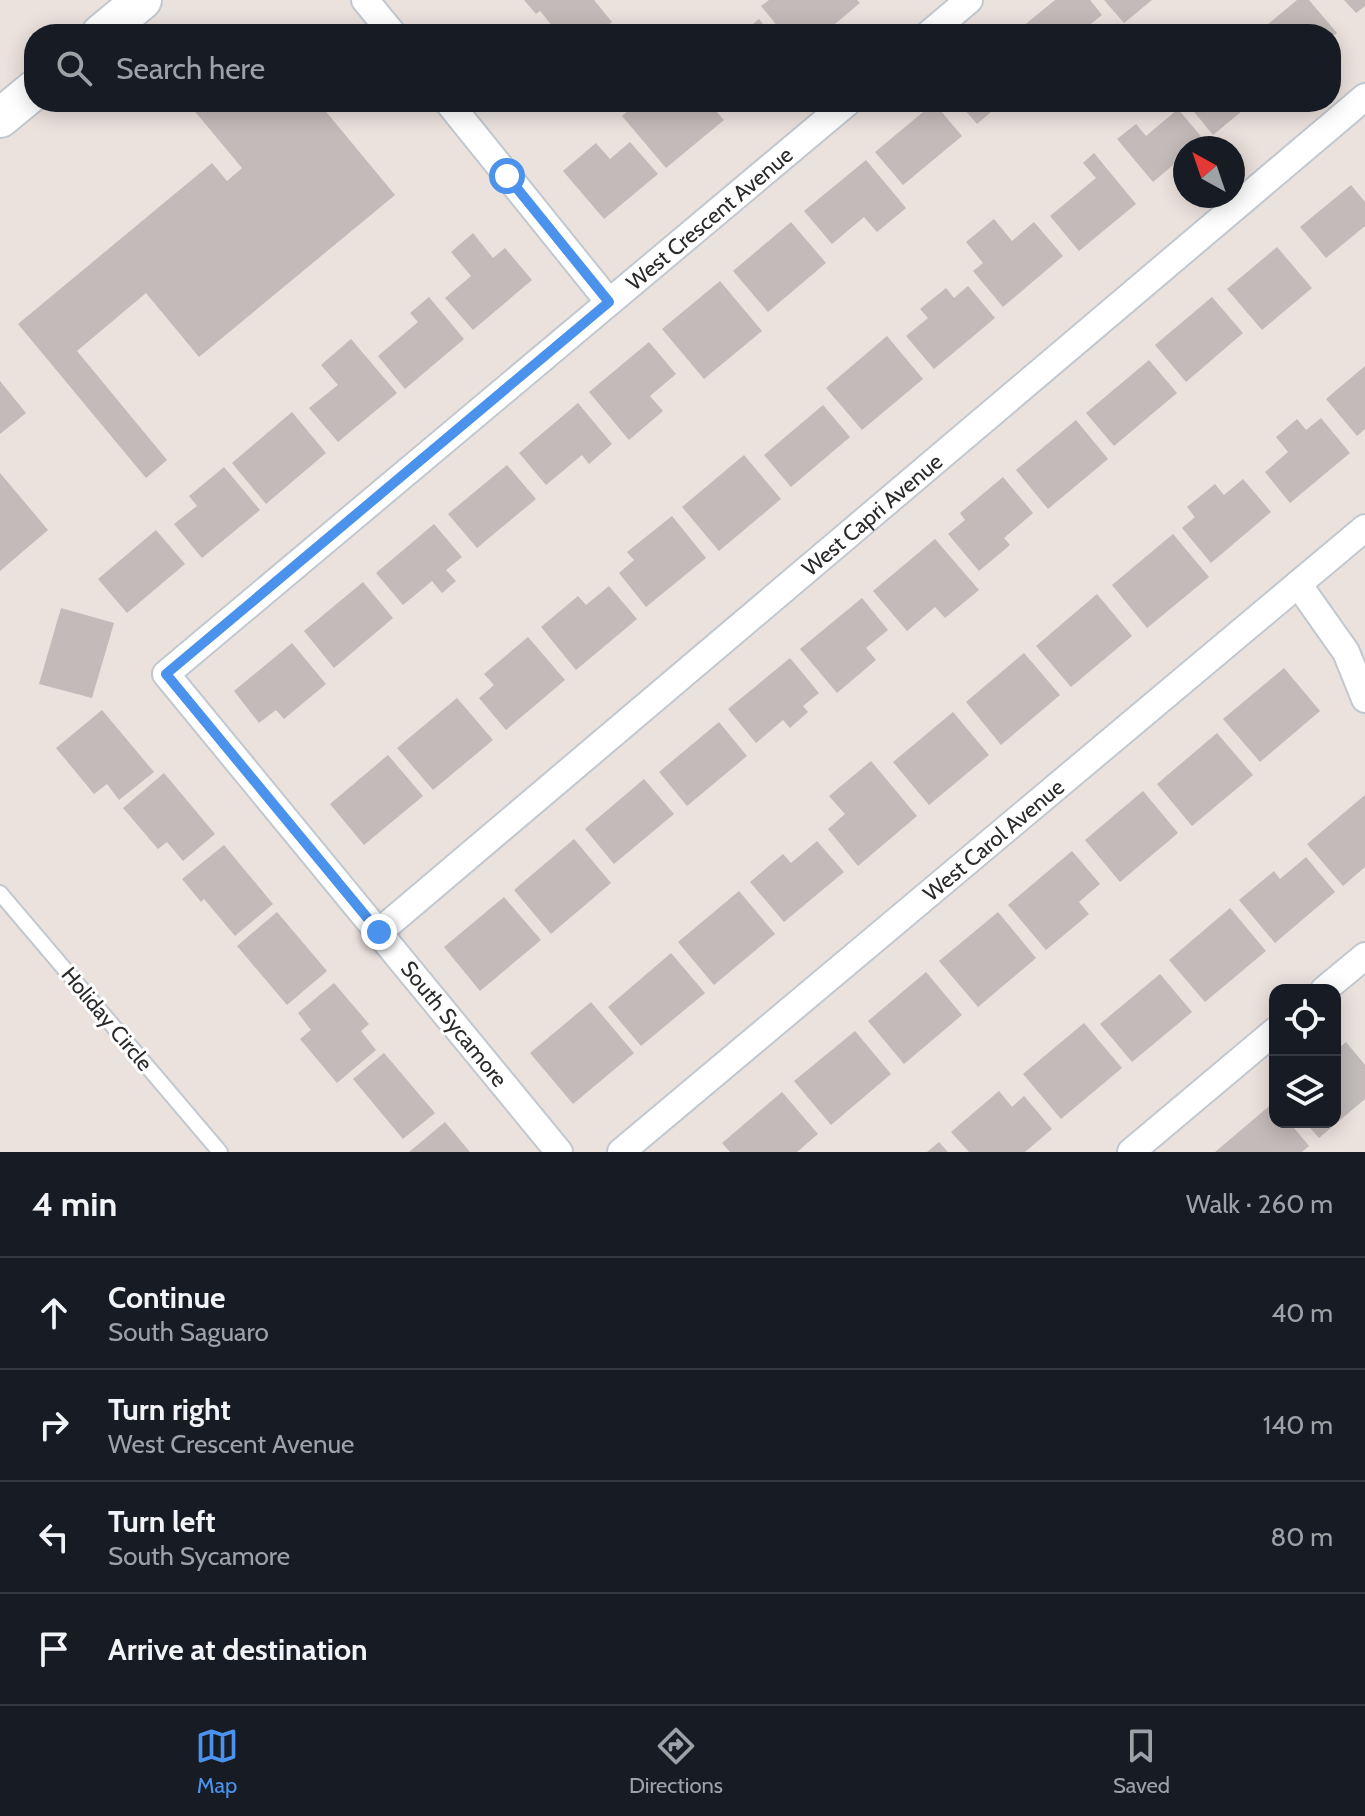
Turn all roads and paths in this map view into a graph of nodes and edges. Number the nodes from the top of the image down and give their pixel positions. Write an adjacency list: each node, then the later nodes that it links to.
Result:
1 (142, 0): 4 (main road)
2 (365, 0): 5 (street)
3 (969, 0): 6 (street)
4 (113, 24)
5 (385, 24)
6 (941, 24)
7 (1365, 97): 18 (street, West Capri Avenue)
8 (24, 98): 11 (main road)
9 (456, 112): 12 (street)
10 (836, 112): 12 (street, West Crescent Avenue)
11 (0, 118)
12 (609, 302): 15 (street, West Crescent Avenue)
13 (1365, 528): 14 (street, West Carol Avenue)
14 (1298, 584): 16 (street); 24 (street, West Carol Avenue)
15 (166, 674): 18 (street, South Sycamore)
16 (1365, 699)
17 (0, 893): 22 (lane, Holiday Circle)
18 (379, 932): 23 (street, South Sycamore)
19 (1365, 956): 20 (street)
20 (1331, 984)
21 (1269, 1036): 25 (street)
22 (213, 1150)
23 (559, 1152)
24 (621, 1152)
25 (1131, 1152)

